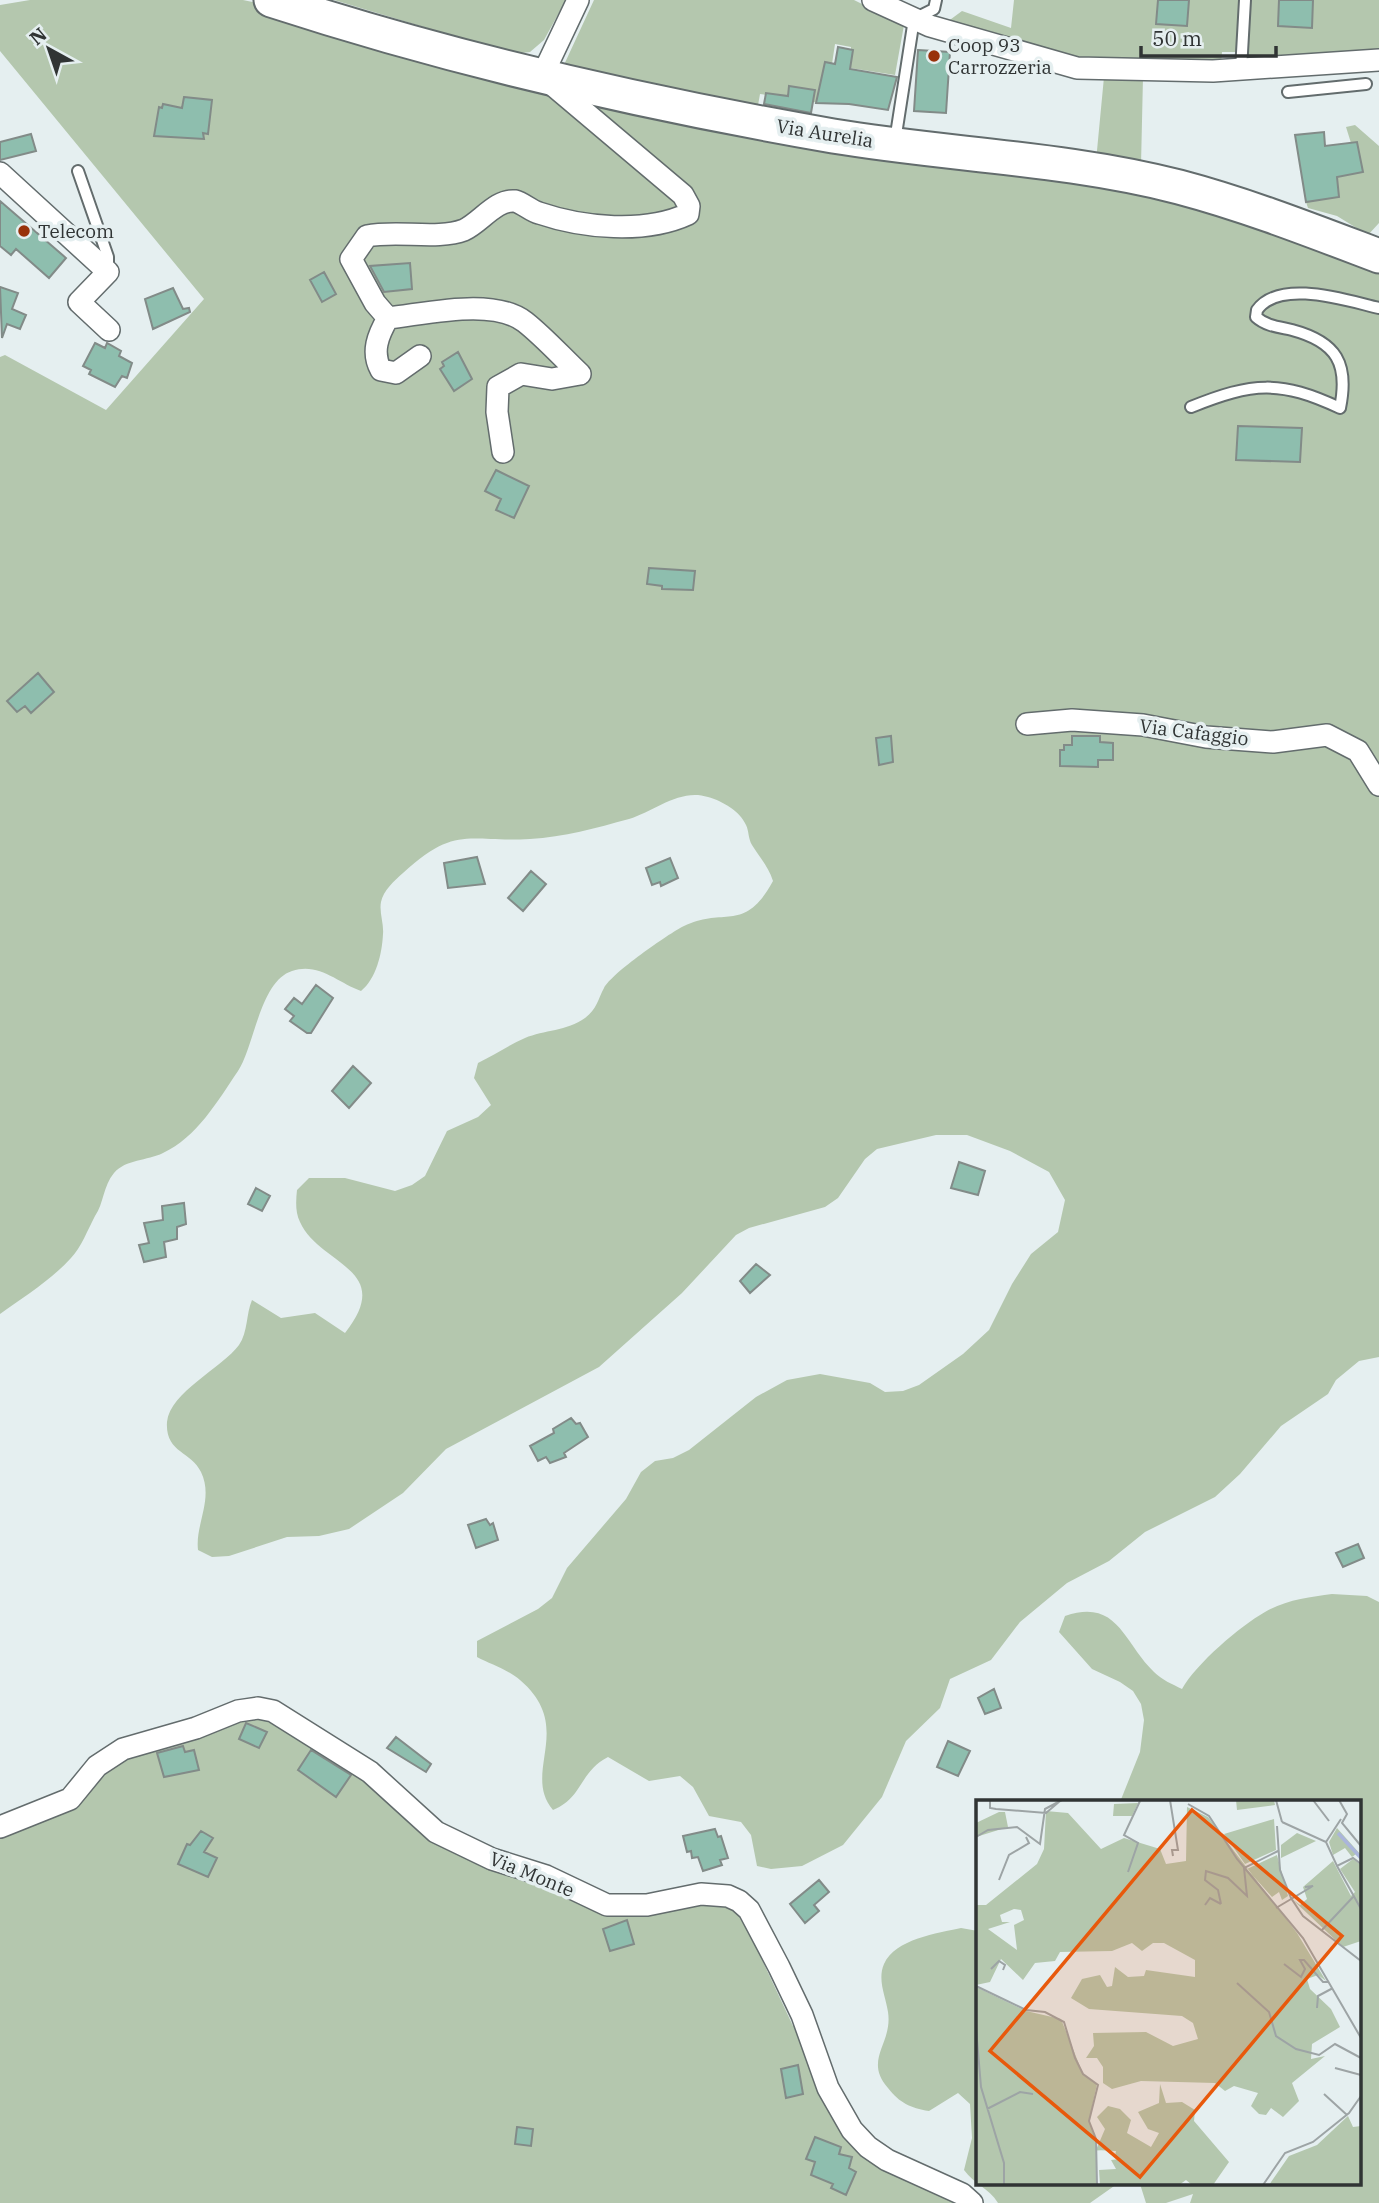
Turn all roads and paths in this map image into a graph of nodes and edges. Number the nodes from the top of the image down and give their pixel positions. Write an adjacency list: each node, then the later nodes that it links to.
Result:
1 (271, 0): 9 (main road, Via Aurelia)
2 (578, 0): 9 (street)
3 (873, 0): 6 (street)
4 (936, 0): 6 (lane)
5 (1245, 0): 8 (lane)
6 (914, 19): 8 (street); 12 (lane)
7 (1379, 60): 8 (street)
8 (1241, 70)
9 (542, 76): 12 (main road, Via Aurelia); 18 (street)
10 (1366, 84): 11 (lane)
11 (1288, 92)
12 (895, 144): 15 (main road, Via Aurelia)
13 (78, 171): 16 (lane)
14 (1, 177): 16 (street)
15 (1379, 256)
16 (108, 272): 19 (street)
17 (1379, 308): 21 (lane)
18 (388, 318): 20 (street); 22 (street)
19 (109, 330)
20 (420, 356)
21 (1191, 407)
22 (503, 452)
23 (1027, 724): 24 (street, Via Cafaggio)
24 (1379, 785)
25 (0, 1827): 26 (street, Via Monte)
26 (972, 2203)

